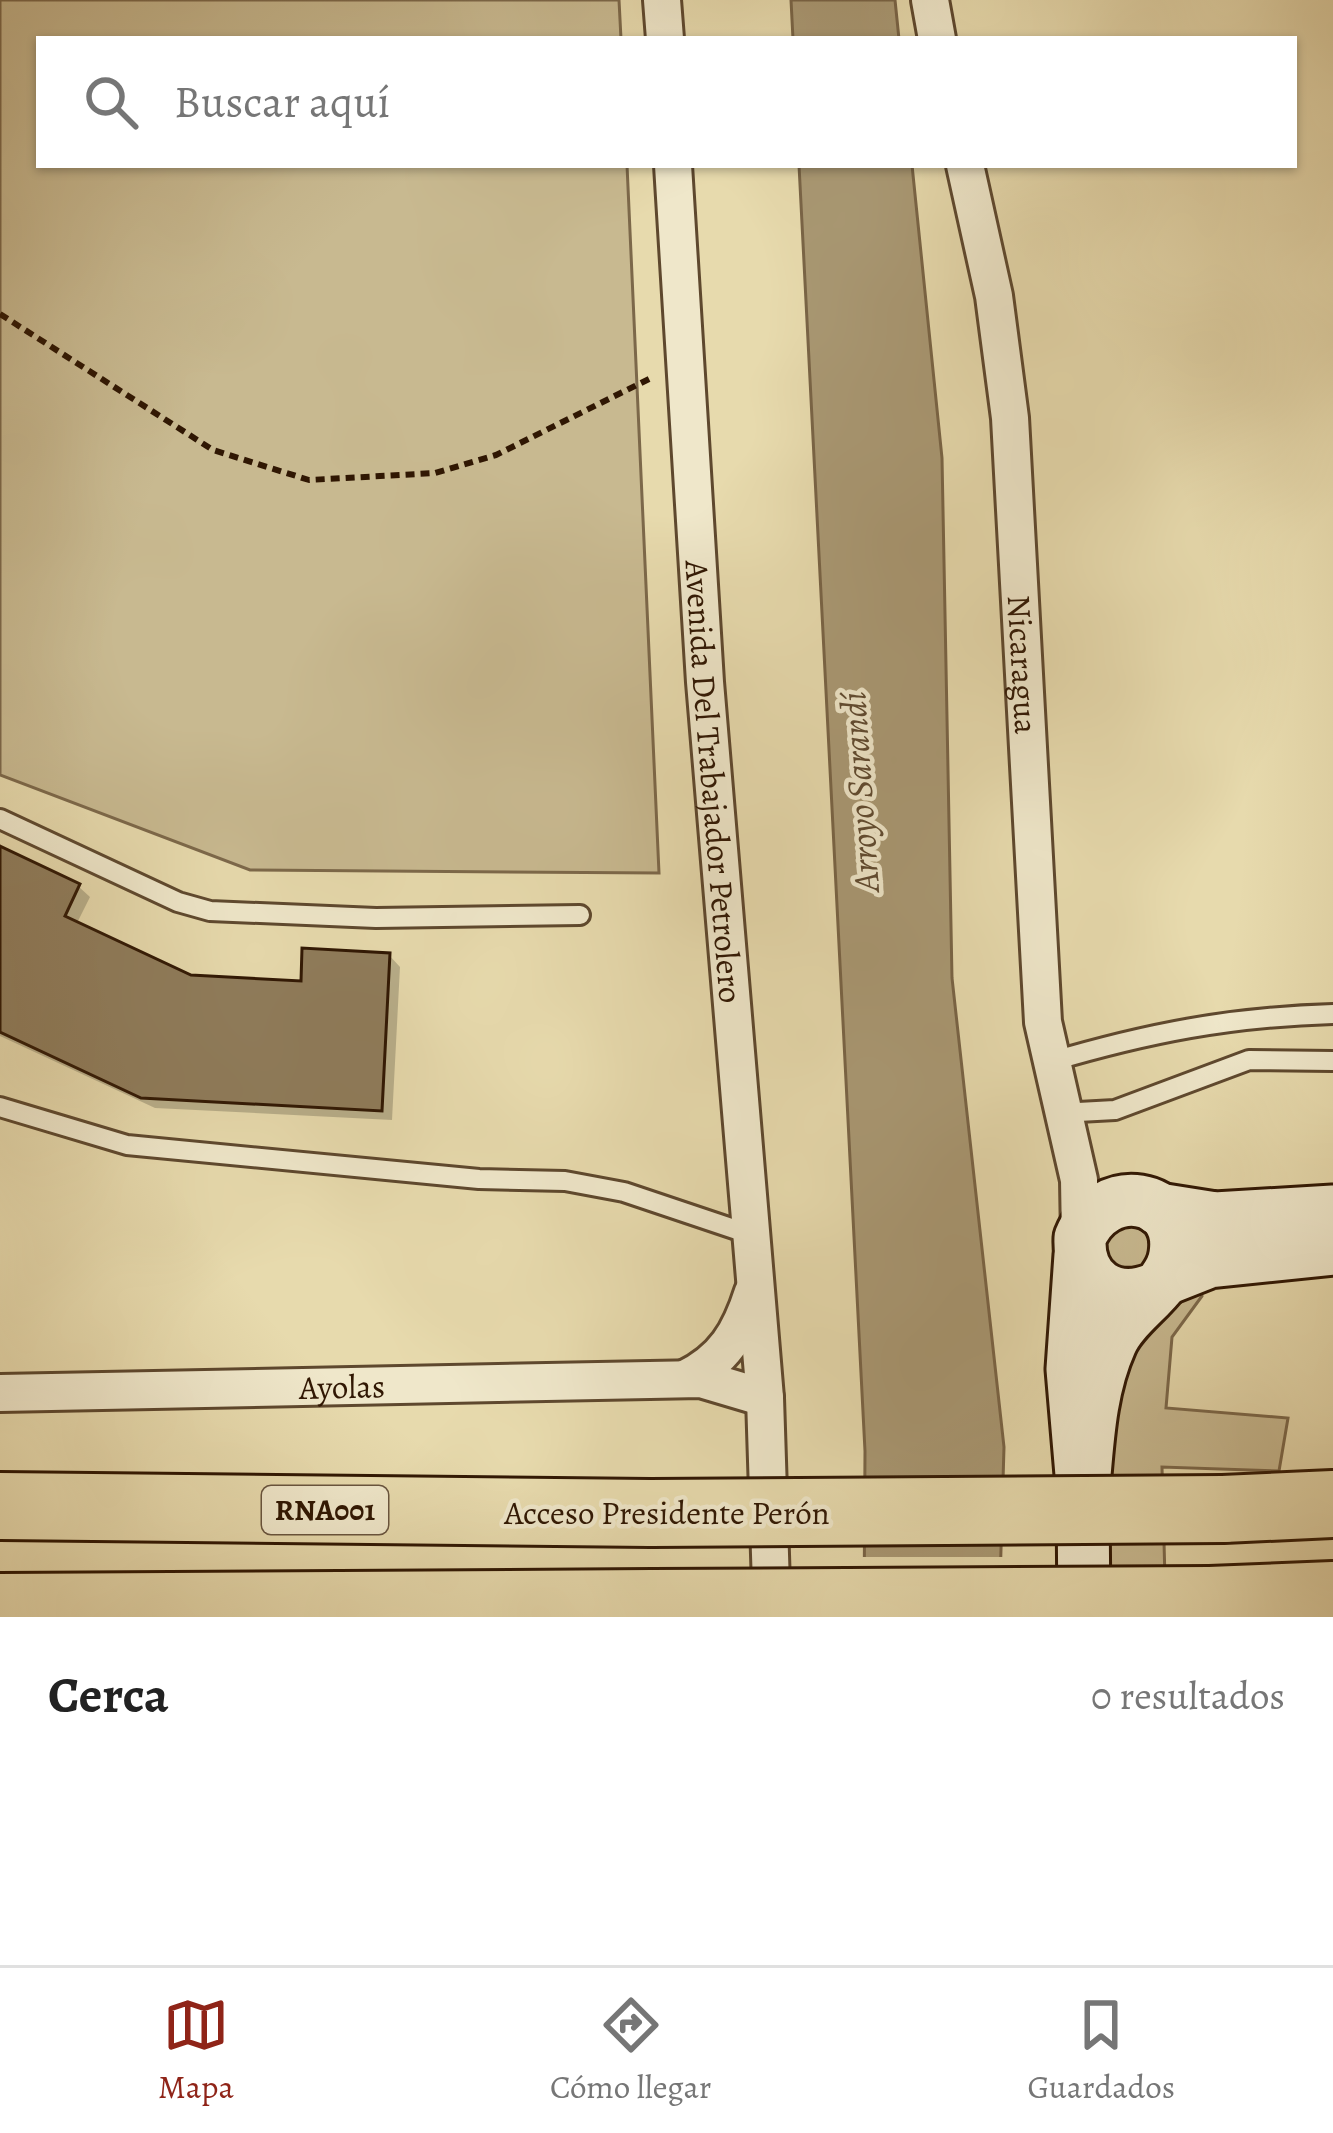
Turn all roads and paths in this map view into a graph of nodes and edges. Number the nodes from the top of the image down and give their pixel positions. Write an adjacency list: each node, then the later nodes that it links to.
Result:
1 (662, 0): 3 (street)
2 (930, 0): 4 (street)
3 (665, 36)
4 (936, 36)
5 (673, 168): 8 (street, Avenida Del Trabajador Petrolero)
6 (966, 168): 13 (street, Nicaragua)
7 (0, 314): 8 (path)
8 (685, 368): 19 (street, Avenida Del Trabajador Petrolero)
9 (0, 819): 10 (lane)
10 (580, 915)
11 (1333, 1014): 13 (lane)
12 (1333, 1061): 15 (lane)
13 (1050, 1062): 15 (street, Nicaragua)
14 (0, 1107): 19 (lane)
15 (1060, 1113): 16 (street, Nicaragua)
16 (1075, 1162): 17 (street); 20 (street, Nicaragua)
17 (1143, 1204): 18 (main road); 20 (main road); 23 (main road)
18 (1333, 1211)
19 (752, 1235): 22 (street, Avenida Del Trabajador Petrolero)
20 (1080, 1247): 23 (main road); 27 (main road, Nicaragua)
21 (1333, 1249): 23 (main road)
22 (756, 1281): 24 (street); 26 (street, Avenida Del Trabajador Petrolero)
23 (1160, 1284): 27 (main road, Nicaragua)
24 (685, 1379): 25 (street, Ayolas); 26 (street, Ayolas)
25 (0, 1394)
26 (765, 1397): 32 (street, Avenida Del Trabajador Petrolero)
27 (1083, 1498): 33 (main road, Nicaragua)
28 (1333, 1504): 29 (highway, Acceso Presidente Perón / RNA001, bridge)
29 (0, 1506)
30 (1333, 1595): 31 (highway, bridge)
31 (0, 1607)
32 (772, 1617)
33 (1084, 1617)

